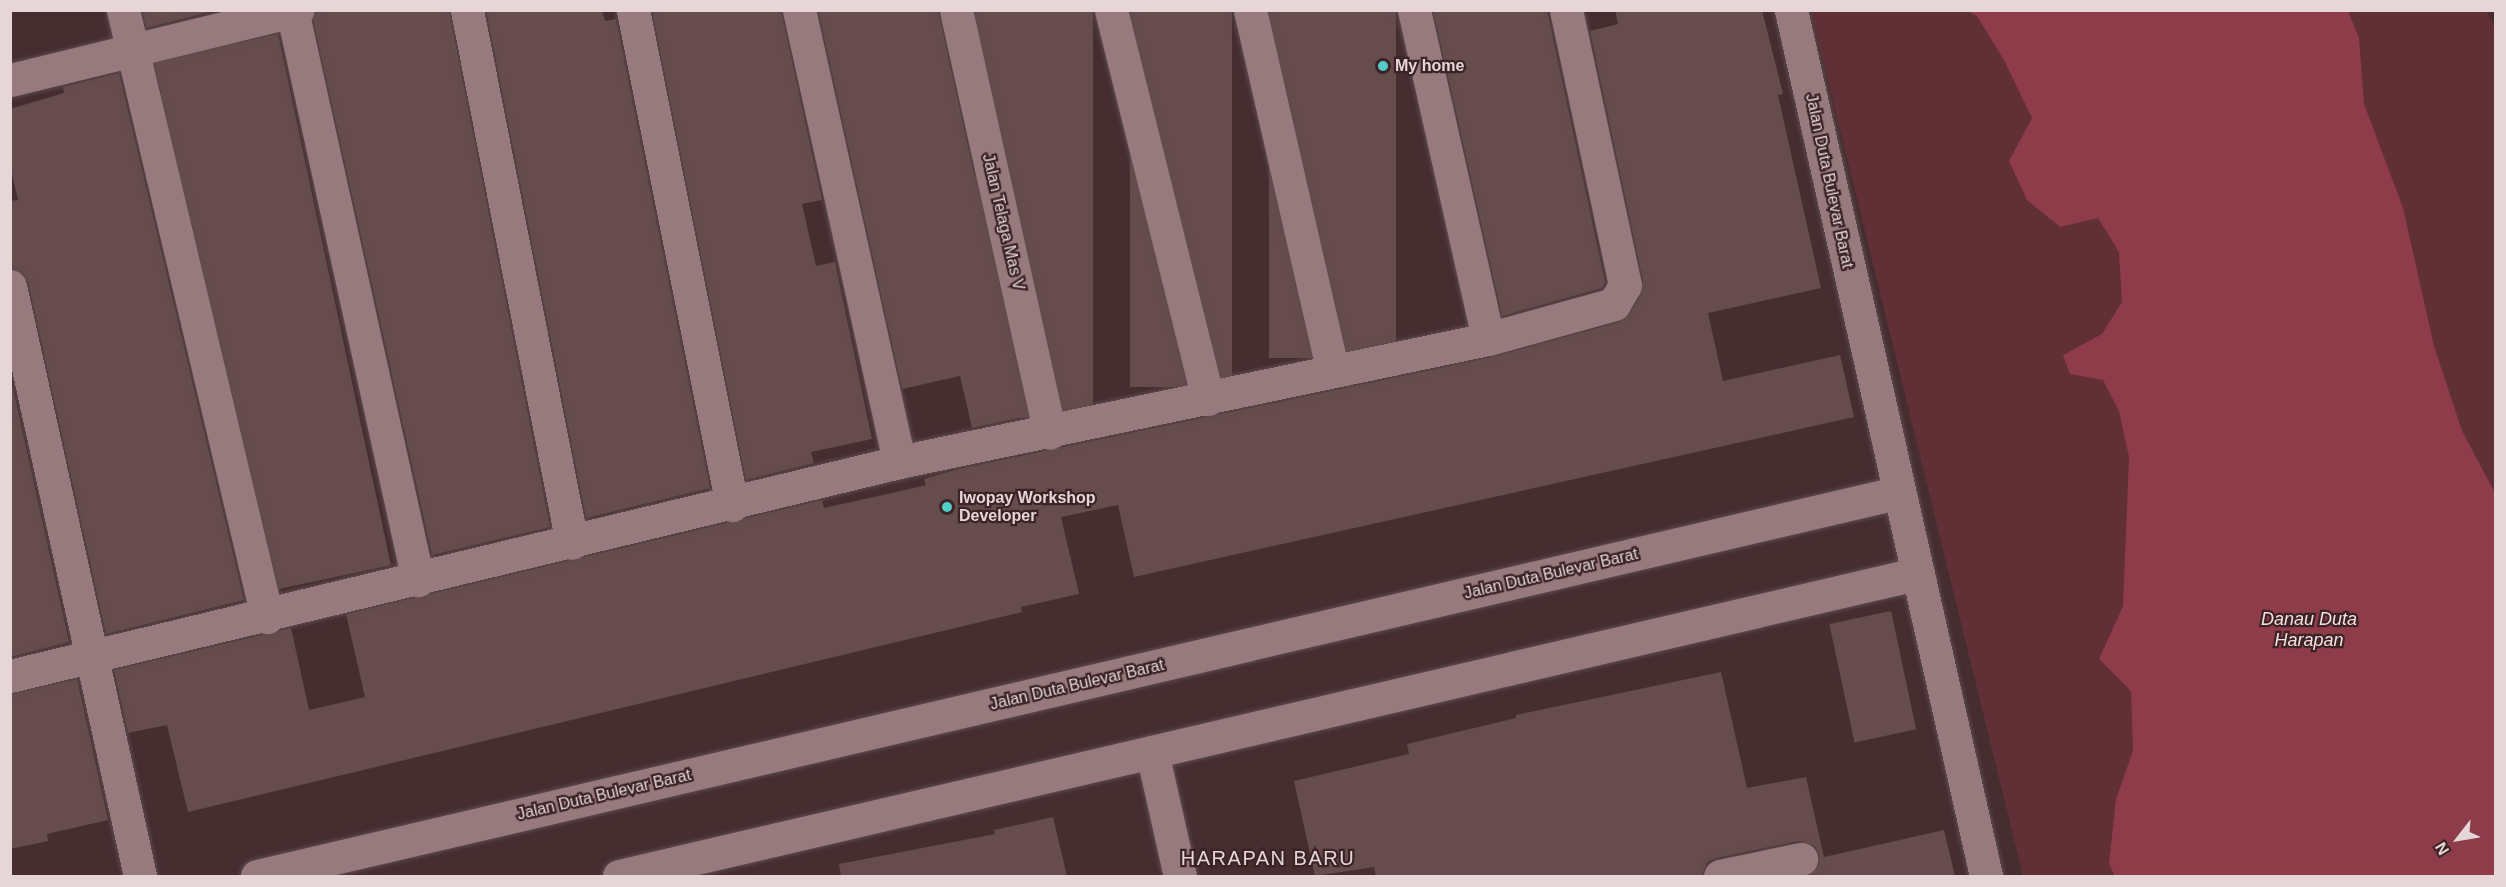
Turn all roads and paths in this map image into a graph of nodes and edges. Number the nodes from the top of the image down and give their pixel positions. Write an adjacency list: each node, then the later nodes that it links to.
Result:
1 (123, 10): 12 (street)
2 (467, 10): 22 (street)
3 (633, 10): 21 (street)
4 (799, 10): 19 (street)
5 (956, 10): 18 (street, Jalan Telaga Mas V)
6 (1111, 10): 17 (street)
7 (1250, 10): 16 (street)
8 (1414, 10): 15 (street)
9 (1566, 10): 15 (street)
10 (1791, 10): 20 (street, Jalan Duta Bulevar Barat)
11 (294, 11): 12 (street); 24 (street)
12 (132, 51): 13 (street); 25 (street)
13 (10, 80)
14 (10, 286): 26 (street)
15 (1488, 339): 16 (street)
16 (1333, 371): 17 (street)
17 (1208, 399): 18 (street)
18 (1050, 433): 19 (street)
19 (899, 462): 21 (street)
20 (1898, 493): 23 (street, Jalan Duta Bulevar Barat); 31 (street, Jalan Duta Bulevar Barat)
21 (732, 505): 22 (street)
22 (572, 543): 24 (street)
23 (1916, 574): 28 (street); 35 (street, Jalan Duta Bulevar Barat)
24 (418, 580): 25 (street)
25 (267, 617): 26 (street)
26 (94, 657): 27 (street); 30 (street)
27 (10, 676)
28 (1152, 752): 32 (street); 33 (street)
29 (1801, 859): 34 (street)
30 (140, 876)
31 (257, 876)
32 (619, 876)
33 (1180, 876)
34 (1727, 876)
35 (1986, 876)

